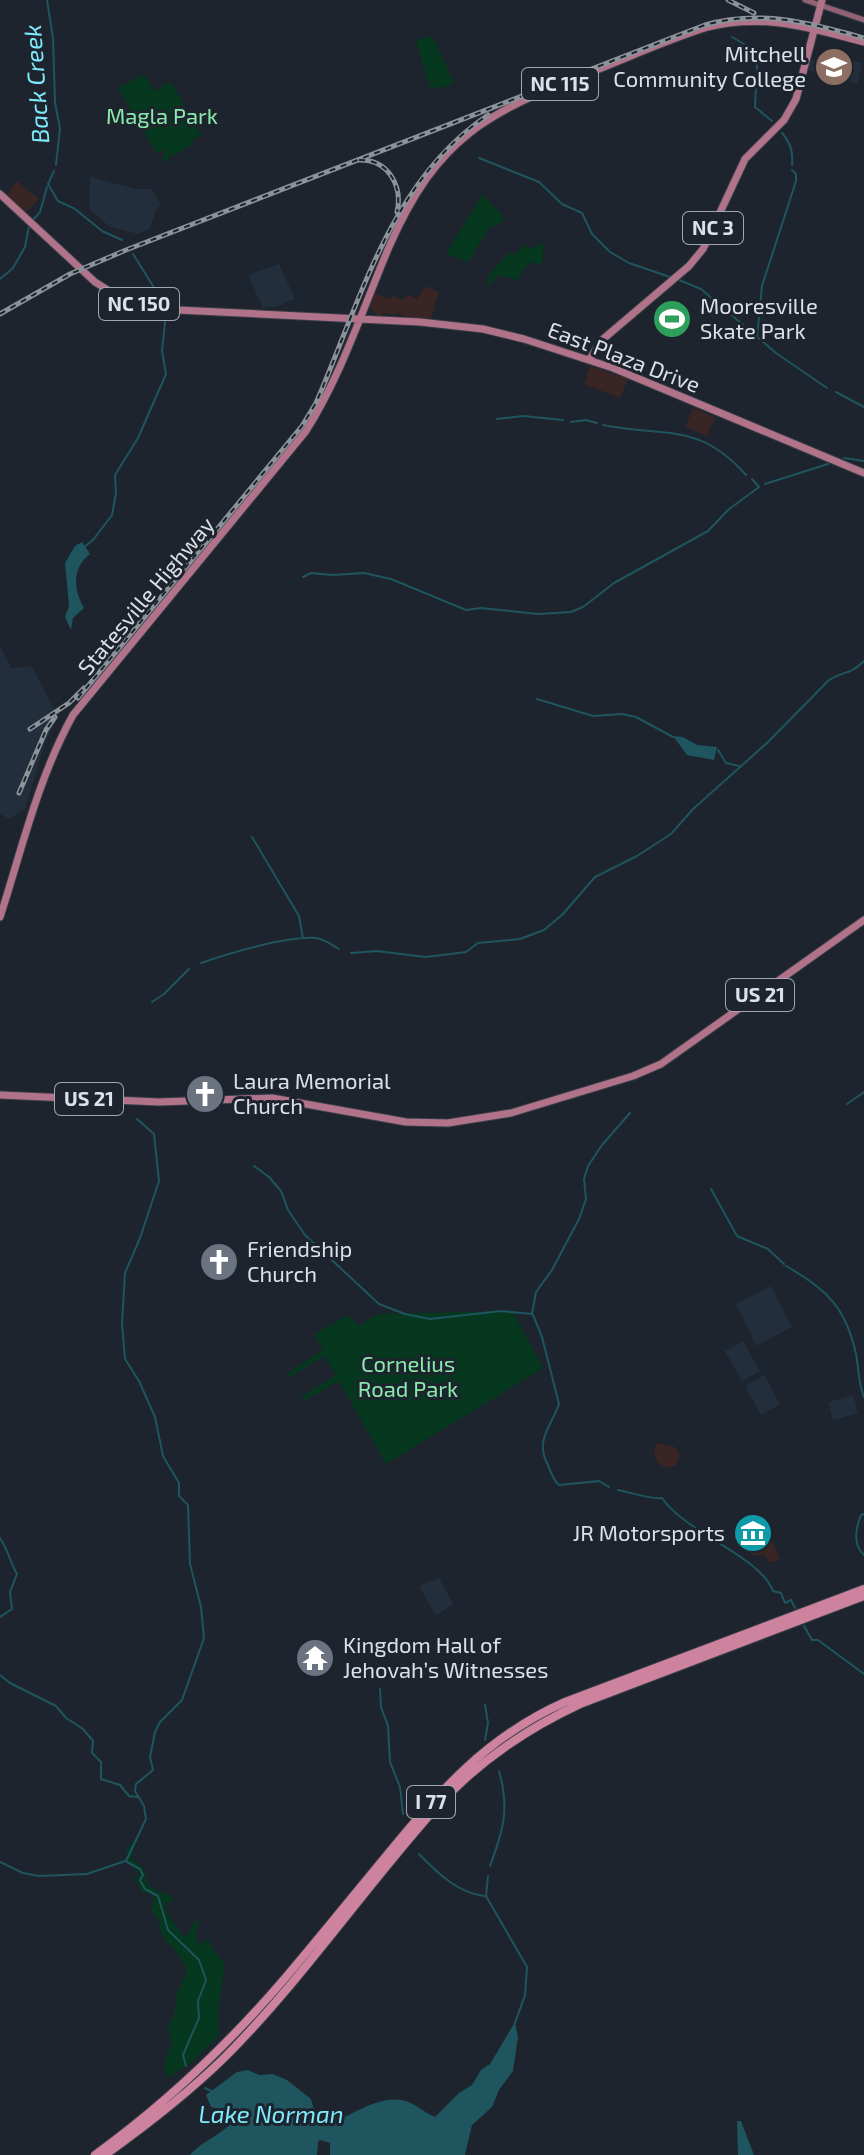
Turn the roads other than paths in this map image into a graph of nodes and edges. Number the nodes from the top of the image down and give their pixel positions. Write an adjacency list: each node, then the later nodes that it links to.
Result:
1 (805, 0): 2 (main road)
2 (822, 3): 3 (main road); 4 (main road, NC 3)
3 (864, 20)
4 (814, 28): 5 (main road, NC 115); 7 (main road, NC 115); 8 (main road, NC 3)
5 (864, 42)
6 (0, 194): 7 (main road, NC 150)
7 (360, 318): 8 (main road, East Plaza Drive / NC 150); 10 (main road, Statesville Highway / NC 115)
8 (589, 360): 9 (main road, East Plaza Drive / NC 150)
9 (864, 473)
10 (0, 917)
11 (864, 920): 12 (main road, US 21)
12 (0, 1095)
13 (864, 1589): 15 (highway, I 77)
14 (864, 1596): 16 (highway, I 77)
15 (95, 2155)
16 (105, 2155)

